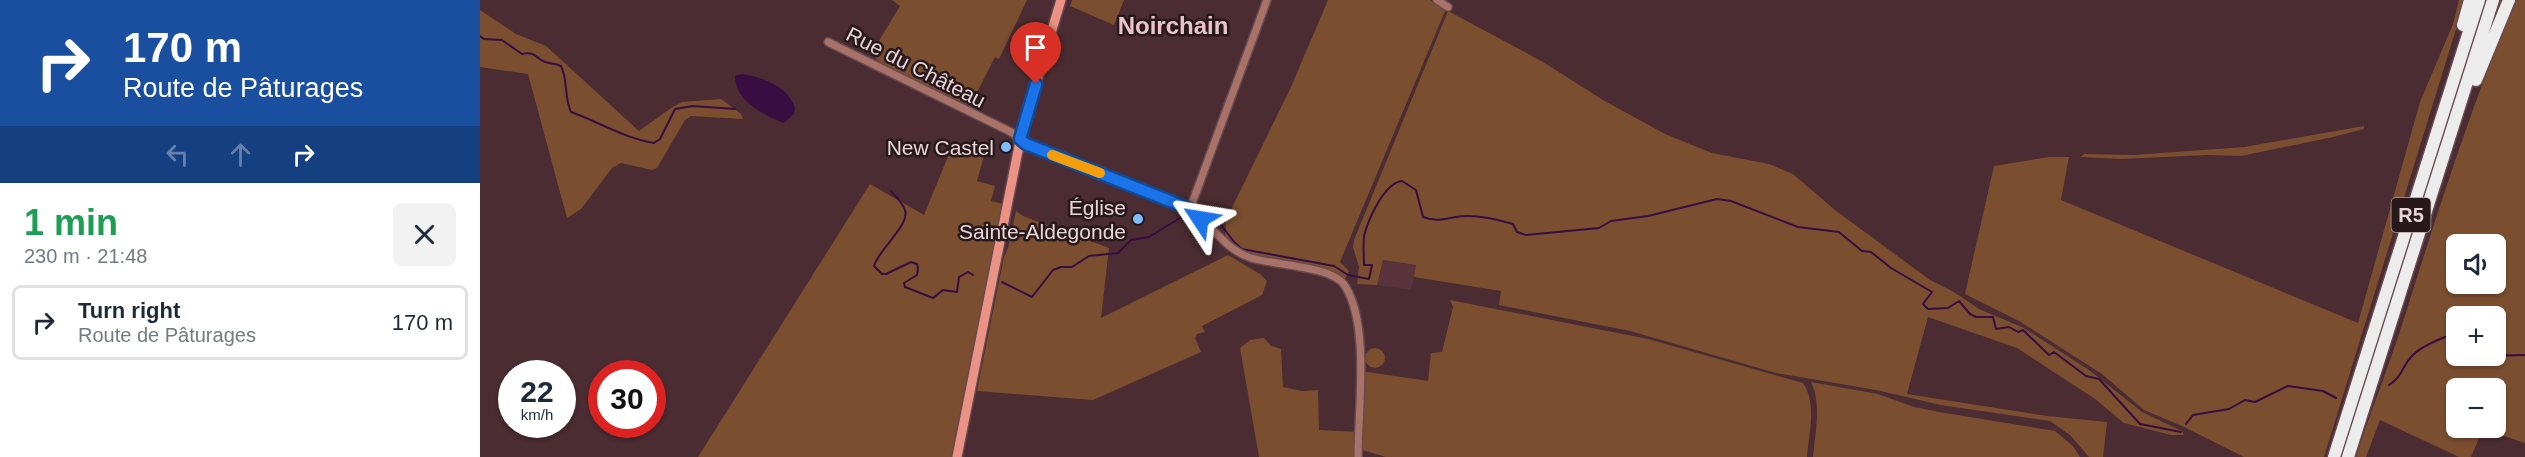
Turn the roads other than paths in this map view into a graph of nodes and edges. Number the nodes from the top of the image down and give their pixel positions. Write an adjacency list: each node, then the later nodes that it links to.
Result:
1 (1061, 0): 12 (main road)
2 (1267, 0): 13 (street)
3 (1437, 0): 8 (street)
4 (2470, 0): 10 (highway)
5 (2479, 0): 10 (highway, R5)
6 (2493, 0): 11 (highway, R5)
7 (2509, 0): 11 (highway)
8 (1448, 7)
9 (828, 42): 12 (street, Rue du Château)
10 (2459, 64): 16 (highway, R5)
11 (2452, 129): 17 (highway, R5)
12 (1020, 139): 13 (street, Rue du Château); 14 (main road)
13 (1190, 209): 15 (street)
14 (957, 457)
15 (1358, 457)
16 (2334, 457)
17 (2348, 457)

